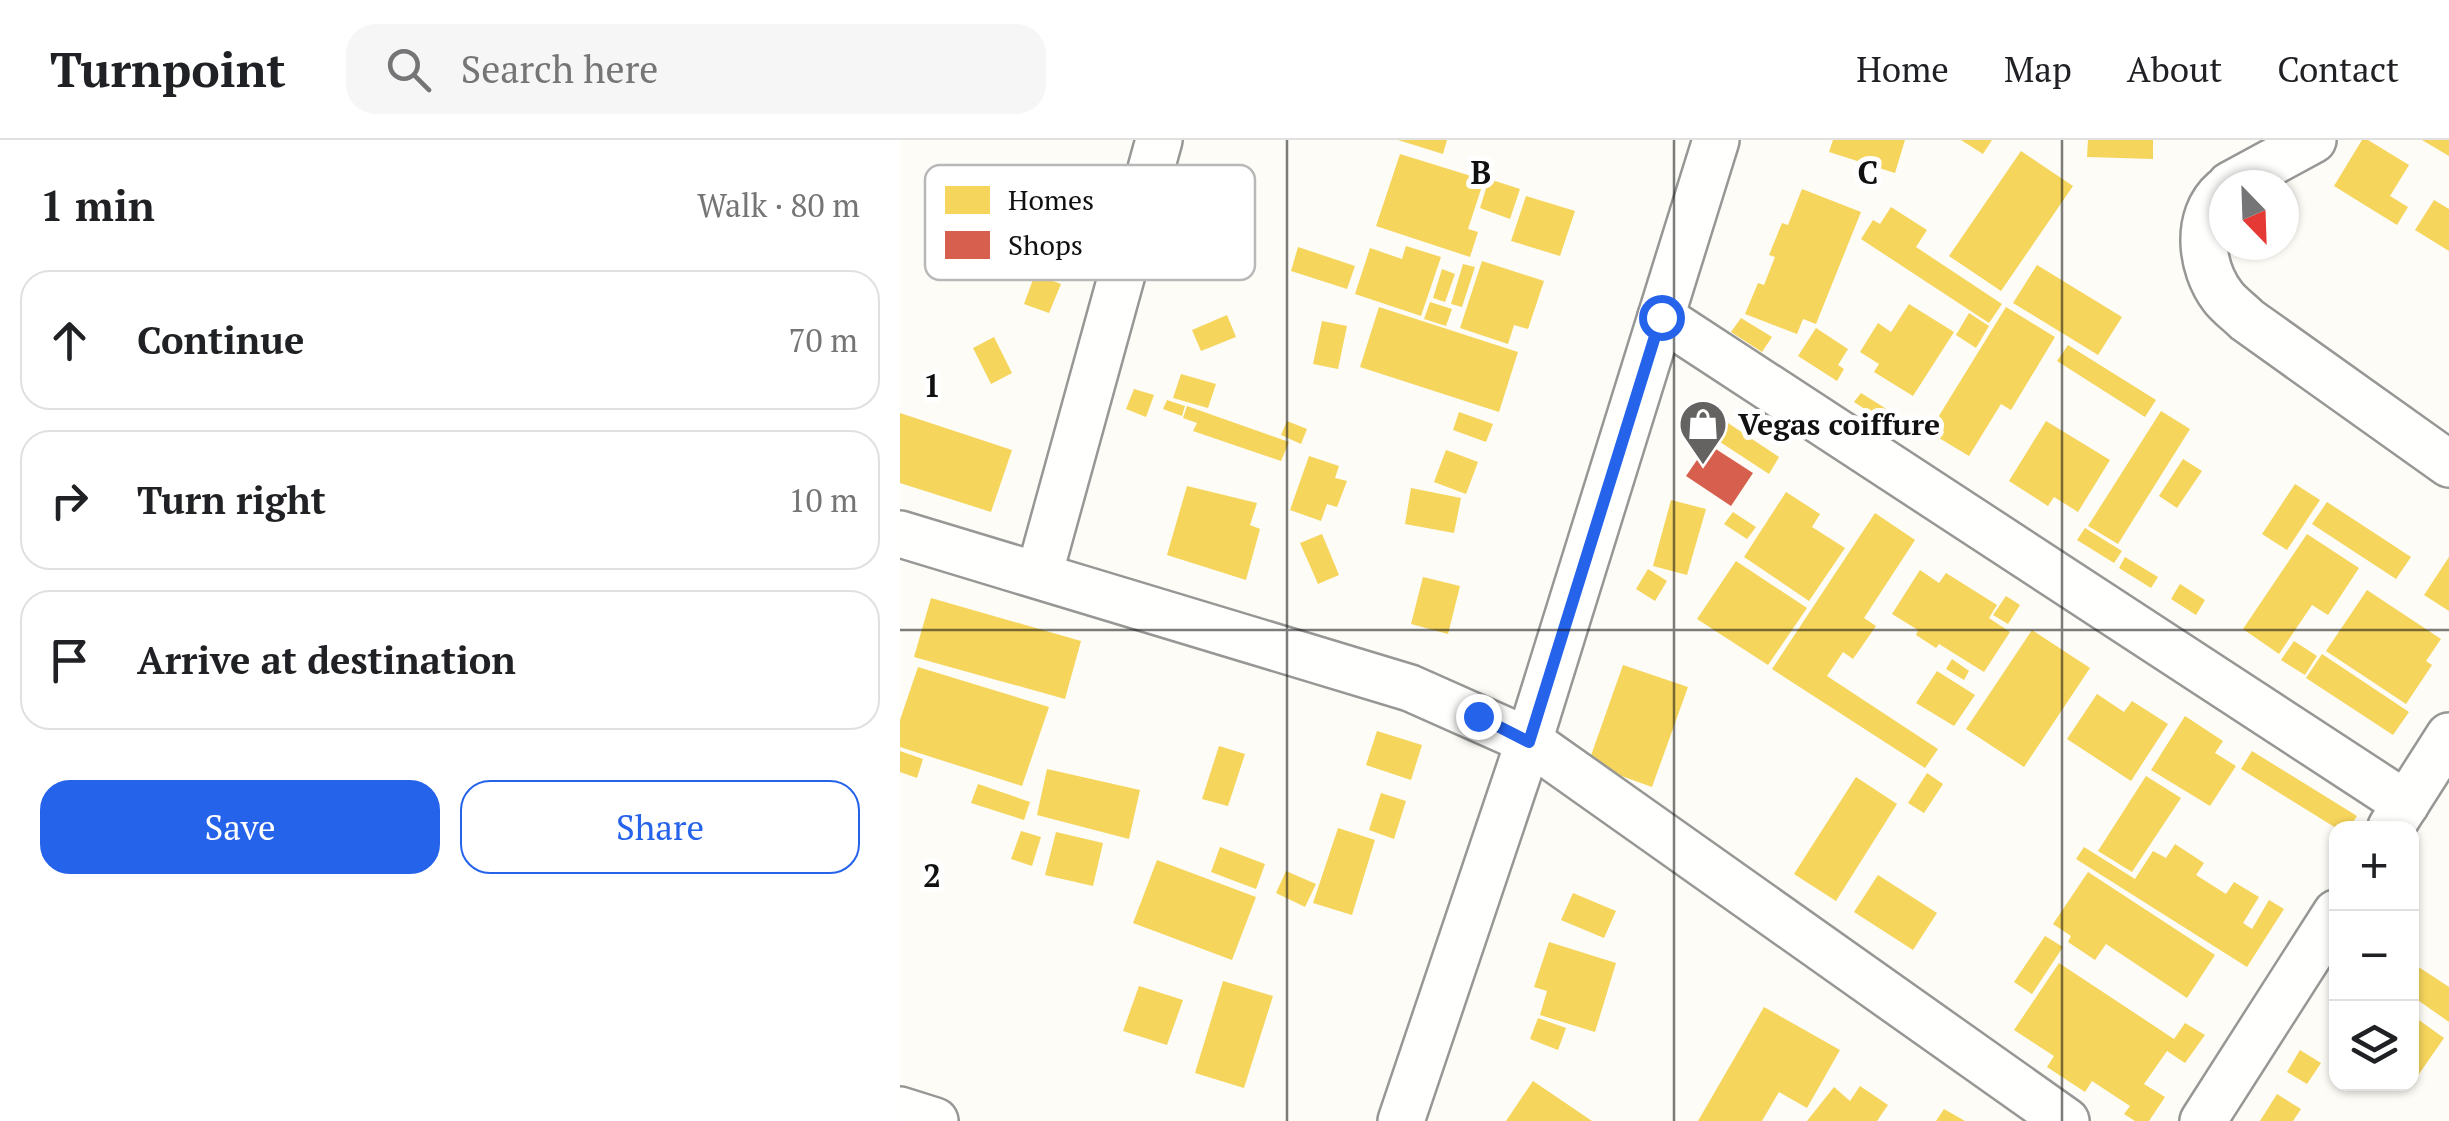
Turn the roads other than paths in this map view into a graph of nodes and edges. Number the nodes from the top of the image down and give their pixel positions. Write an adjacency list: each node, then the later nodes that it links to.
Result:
1 (1158, 140): 4 (street)
2 (1716, 140): 8 (street)
3 (2313, 140): 5 (street)
4 (1151, 165)
5 (2258, 170)
6 (2209, 213): 9 (street)
7 (1120, 280): 11 (street)
8 (1661, 317): 13 (street); 14 (street)
9 (2449, 464)
10 (900, 534): 11 (street)
11 (1040, 575): 13 (street)
12 (2449, 736): 14 (street)
13 (1529, 742): 18 (street); 19 (street)
14 (2398, 816)
15 (2329, 923): 20 (street)
16 (900, 1110): 17 (street)
17 (934, 1121)
18 (1401, 1121)
19 (2066, 1121)
20 (2203, 1121)

